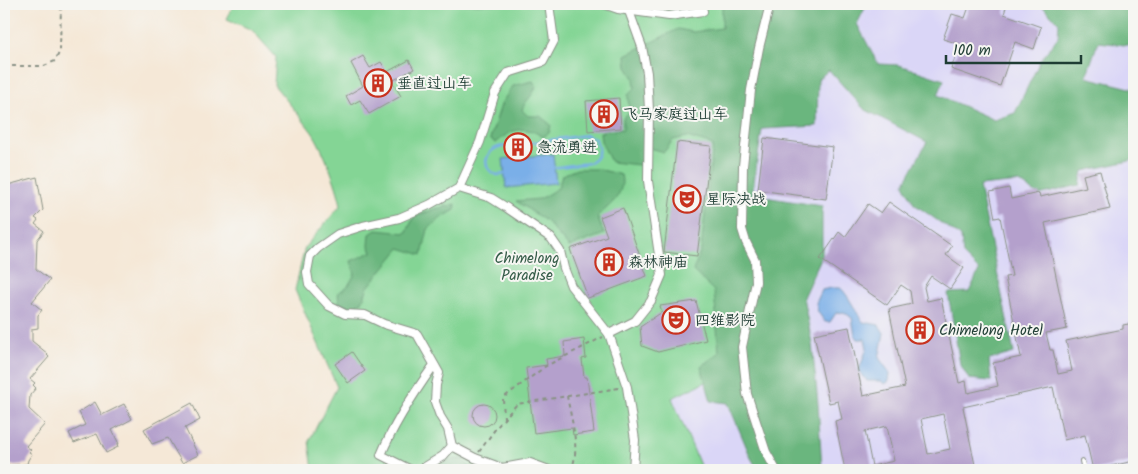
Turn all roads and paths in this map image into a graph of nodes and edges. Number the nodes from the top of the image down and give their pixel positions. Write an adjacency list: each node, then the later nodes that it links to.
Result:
1 (61, 4): 7 (path)
2 (549, 4): 8 (street)
3 (604, 4): 5 (street)
4 (770, 4): 23 (street)
5 (629, 11): 6 (street); 9 (street)
6 (703, 11)
7 (4, 66)
8 (459, 188): 9 (street); 10 (street)
9 (609, 334): 11 (street); 13 (path)
10 (434, 365): 14 (street); 18 (street)
11 (627, 387): 12 (path); 22 (street)
12 (567, 396): 13 (path); 21 (path)
13 (504, 419): 15 (path)
14 (452, 446): 15 (street); 19 (street)
15 (475, 458): 17 (street)
16 (1082, 460): 24 (lane)
17 (505, 469): 20 (street)
18 (411, 470)
19 (420, 470)
20 (549, 470)
21 (571, 470)
22 (634, 470)
23 (776, 470)
24 (1084, 470)

